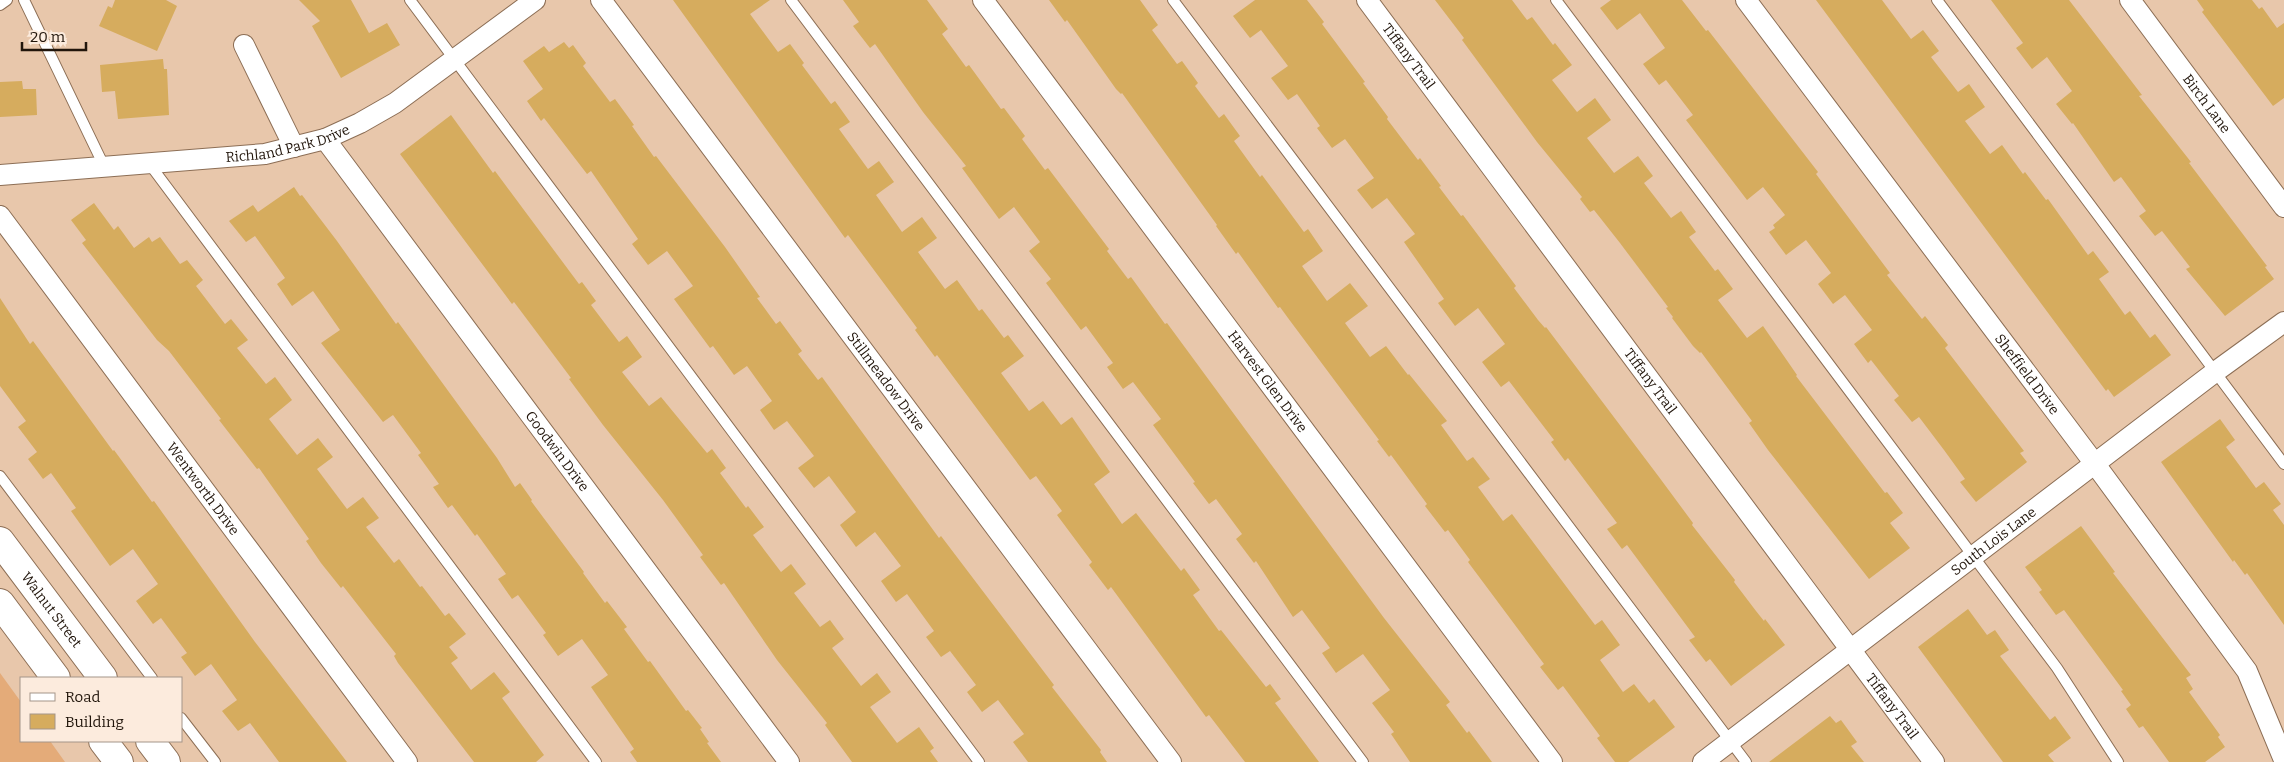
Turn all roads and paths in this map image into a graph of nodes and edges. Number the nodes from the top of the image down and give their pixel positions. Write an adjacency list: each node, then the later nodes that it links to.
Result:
1 (7, 0): 14 (lane)
2 (24, 0): 20 (lane)
3 (410, 0): 16 (lane)
4 (535, 0): 16 (street, Richland Park Drive)
5 (601, 0): 49 (street, Stillmeadow Drive)
6 (791, 0): 50 (lane)
7 (983, 0): 51 (street, Harvest Glen Drive)
8 (1173, 0): 38 (lane)
9 (1366, 0): 33 (street, Tiffany Trail)
10 (1556, 0): 30 (lane)
11 (1746, 0): 26 (street, Sheffield Drive)
12 (1937, 0): 25 (lane)
13 (2130, 0): 22 (street, Birch Lane)
14 (0, 5)
15 (244, 45): 18 (street)
16 (454, 60): 17 (street, Richland Park Drive); 48 (lane)
17 (325, 139): 18 (street, Richland Park Drive); 47 (street, Goodwin Drive)
18 (294, 147): 19 (street, Richland Park Drive)
19 (148, 162): 20 (street, Richland Park Drive); 46 (lane)
20 (104, 166): 21 (street, Richland Park Drive)
21 (0, 175)
22 (2284, 207)
23 (0, 216): 45 (street, Wentworth Drive)
24 (2284, 322): 25 (street, South Lois Lane)
25 (2215, 372): 26 (street, South Lois Lane); 27 (lane)
26 (2095, 464): 30 (street, South Lois Lane); 41 (street, Sheffield Drive)
27 (2284, 464)
28 (0, 476): 36 (lane)
29 (0, 541): 35 (main road, Walnut Street)
30 (1973, 556): 33 (street, South Lois Lane); 55 (lane)
31 (0, 603): 32 (main road)
32 (11, 624): 34 (main road)
33 (1852, 650): 38 (street, South Lois Lane); 54 (street, Tiffany Trail)
34 (55, 677)
35 (102, 677)
36 (151, 677)
37 (182, 719): 44 (lane)
38 (1731, 741): 52 (street, South Lois Lane); 53 (lane)
39 (104, 742): 42 (main road)
40 (151, 742): 43 (main road)
41 (2284, 760)
42 (119, 762)
43 (166, 762)
44 (215, 762)
45 (407, 762)
46 (596, 762)
47 (789, 762)
48 (979, 762)
49 (1171, 762)
50 (1363, 762)
51 (1552, 762)
52 (1703, 762)
53 (1746, 762)
54 (1934, 762)
55 (2118, 762)

